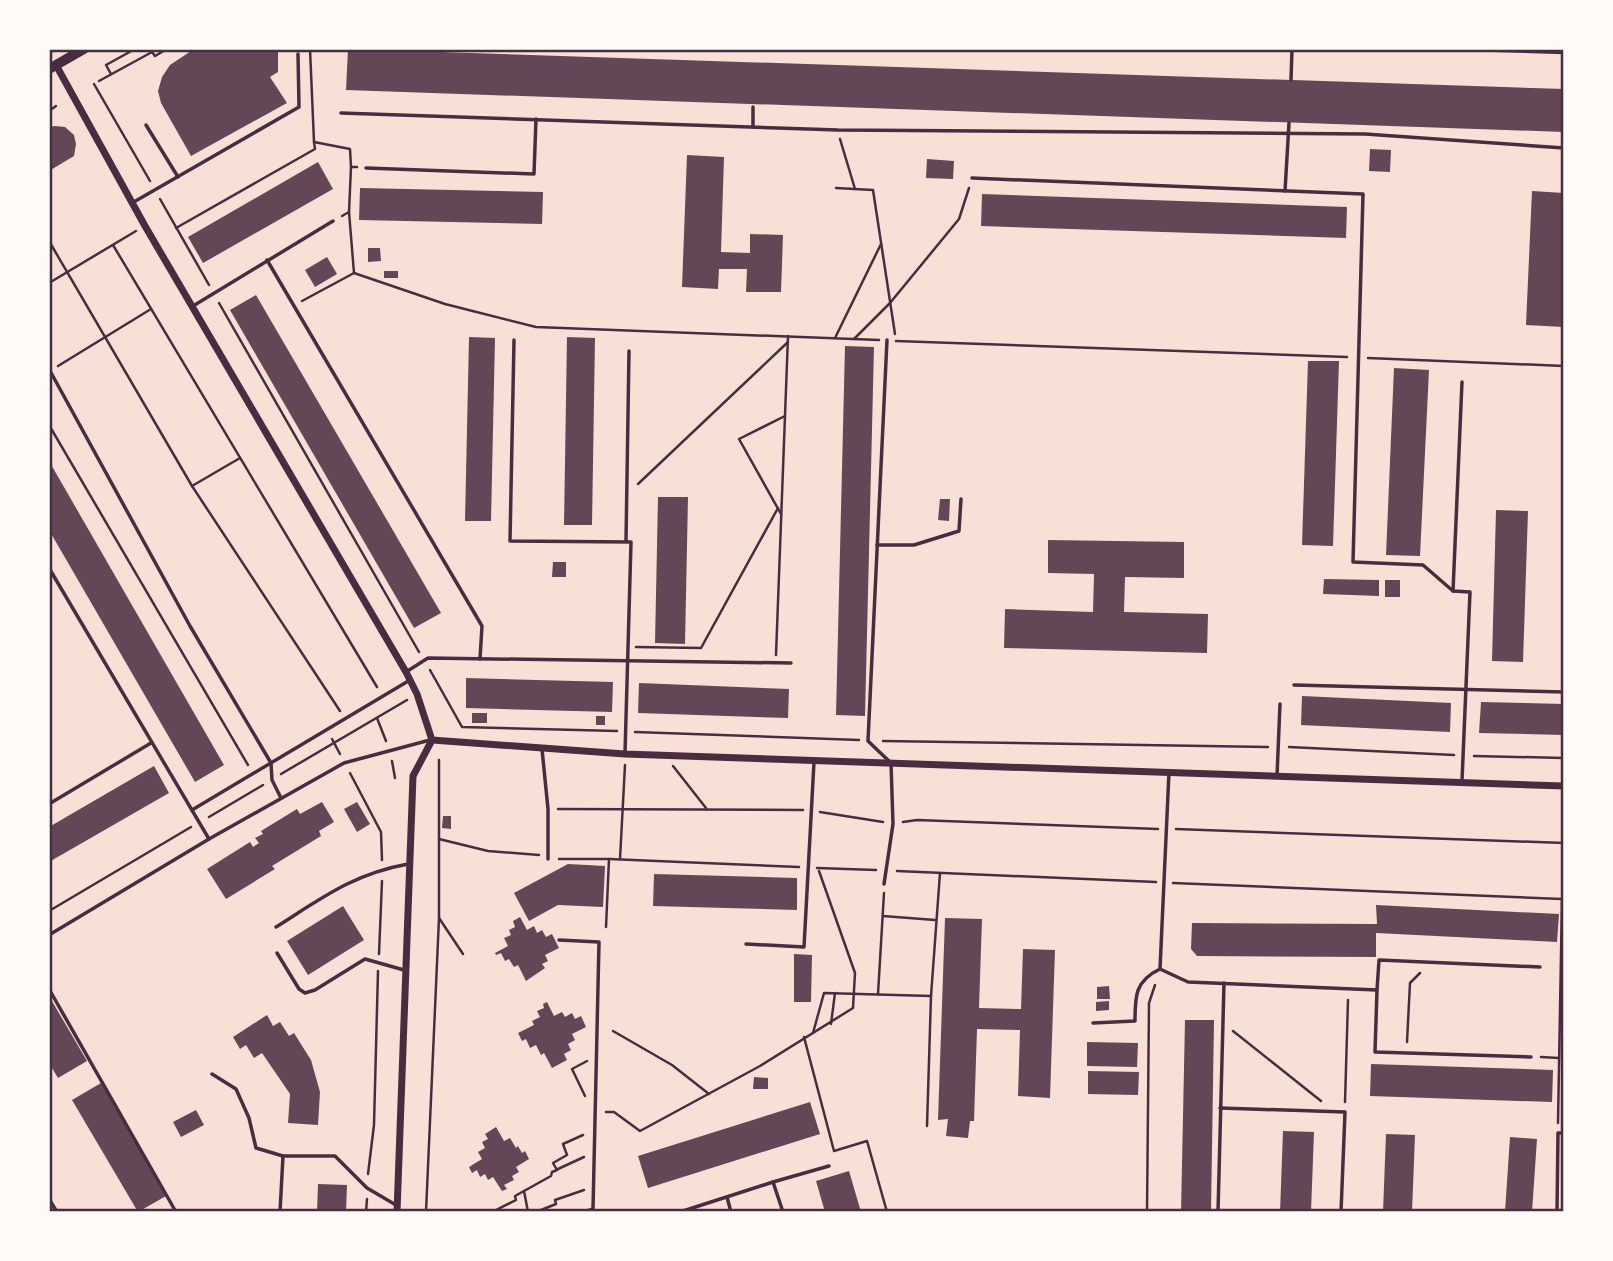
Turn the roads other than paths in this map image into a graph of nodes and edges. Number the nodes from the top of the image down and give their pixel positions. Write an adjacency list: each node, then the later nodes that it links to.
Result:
1 (84, 49): 4 (main road)
2 (1292, 49): 5 (lane)
3 (298, 54): 15 (lane)
4 (52, 67): 18 (street)
5 (1291, 80)
6 (753, 107): 11 (lane)
7 (341, 113): 8 (lane)
8 (536, 119): 11 (lane); 14 (lane)
9 (1289, 123): 12 (lane)
10 (146, 125): 15 (lane)
11 (753, 127): 12 (lane)
12 (1288, 135): 13 (lane); 17 (lane)
13 (1564, 148)
14 (366, 168)
15 (178, 177): 18 (lane)
16 (972, 178): 17 (lane)
17 (1285, 191): 31 (lane)
18 (132, 203): 21 (street)
19 (332, 221): 20 (lane)
20 (267, 260): 21 (lane); 32 (lane)
21 (193, 306): 35 (street)
22 (514, 340): 28 (lane)
23 (887, 340): 29 (lane)
24 (629, 351): 28 (lane)
25 (50, 370): 47 (lane)
26 (1462, 382): 31 (lane)
27 (961, 499): 29 (lane)
28 (626, 542): 33 (lane)
29 (877, 545): 46 (lane)
30 (49, 568): 42 (lane)
31 (1453, 591): 38 (lane)
32 (480, 659): 33 (lane); 35 (lane)
33 (628, 661): 34 (lane); 44 (lane)
34 (790, 663)
35 (406, 672): 36 (street)
36 (410, 680): 41 (street); 47 (lane)
37 (1294, 685): 38 (lane)
38 (1465, 691): 39 (lane); 50 (lane)
39 (1564, 692)
40 (1280, 704): 49 (lane)
41 (432, 740): 43 (street); 52 (lane); 57 (street)
42 (151, 743): 53 (lane); 54 (lane)
43 (542, 749): 44 (street); 56 (lane)
44 (625, 754): 45 (street)
45 (814, 760): 46 (street); 62 (lane)
46 (891, 763): 48 (street); 58 (lane)
47 (271, 764): 52 (lane); 54 (lane)
48 (1169, 772): 49 (street); 65 (lane)
49 (1277, 776): 50 (street)
50 (1461, 783): 51 (street)
51 (1564, 786)
52 (281, 798): 55 (lane)
53 (49, 804)
54 (192, 810): 55 (lane)
55 (209, 839): 60 (lane)
56 (548, 857)
57 (410, 864): 59 (lane); 66 (street)
58 (884, 884)
59 (276, 927)
60 (49, 935)
61 (559, 940): 84 (lane)
62 (746, 944)
63 (277, 953): 66 (lane)
64 (1540, 967): 69 (lane)
65 (1160, 969): 67 (lane); 70 (lane)
66 (406, 970): 80 (street)
67 (1224, 983): 69 (lane); 73 (lane)
68 (49, 989): 82 (lane)
69 (1377, 990): 71 (lane)
70 (1093, 1023)
71 (1531, 1057)
72 (212, 1074): 75 (lane)
73 (1220, 1108): 88 (lane); 89 (lane)
74 (1564, 1133): 90 (lane)
75 (283, 1156): 80 (lane); 83 (lane)
76 (830, 1166): 77 (lane)
77 (773, 1182): 78 (lane); 87 (lane)
78 (726, 1196): 85 (lane); 86 (lane)
79 (49, 1199): 81 (lane)
80 (397, 1209)
81 (57, 1212)
82 (176, 1212)
83 (280, 1212)
84 (583, 1212)
85 (680, 1212)
86 (731, 1212)
87 (783, 1212)
88 (1218, 1212)
89 (1341, 1212)
90 (1557, 1212)

